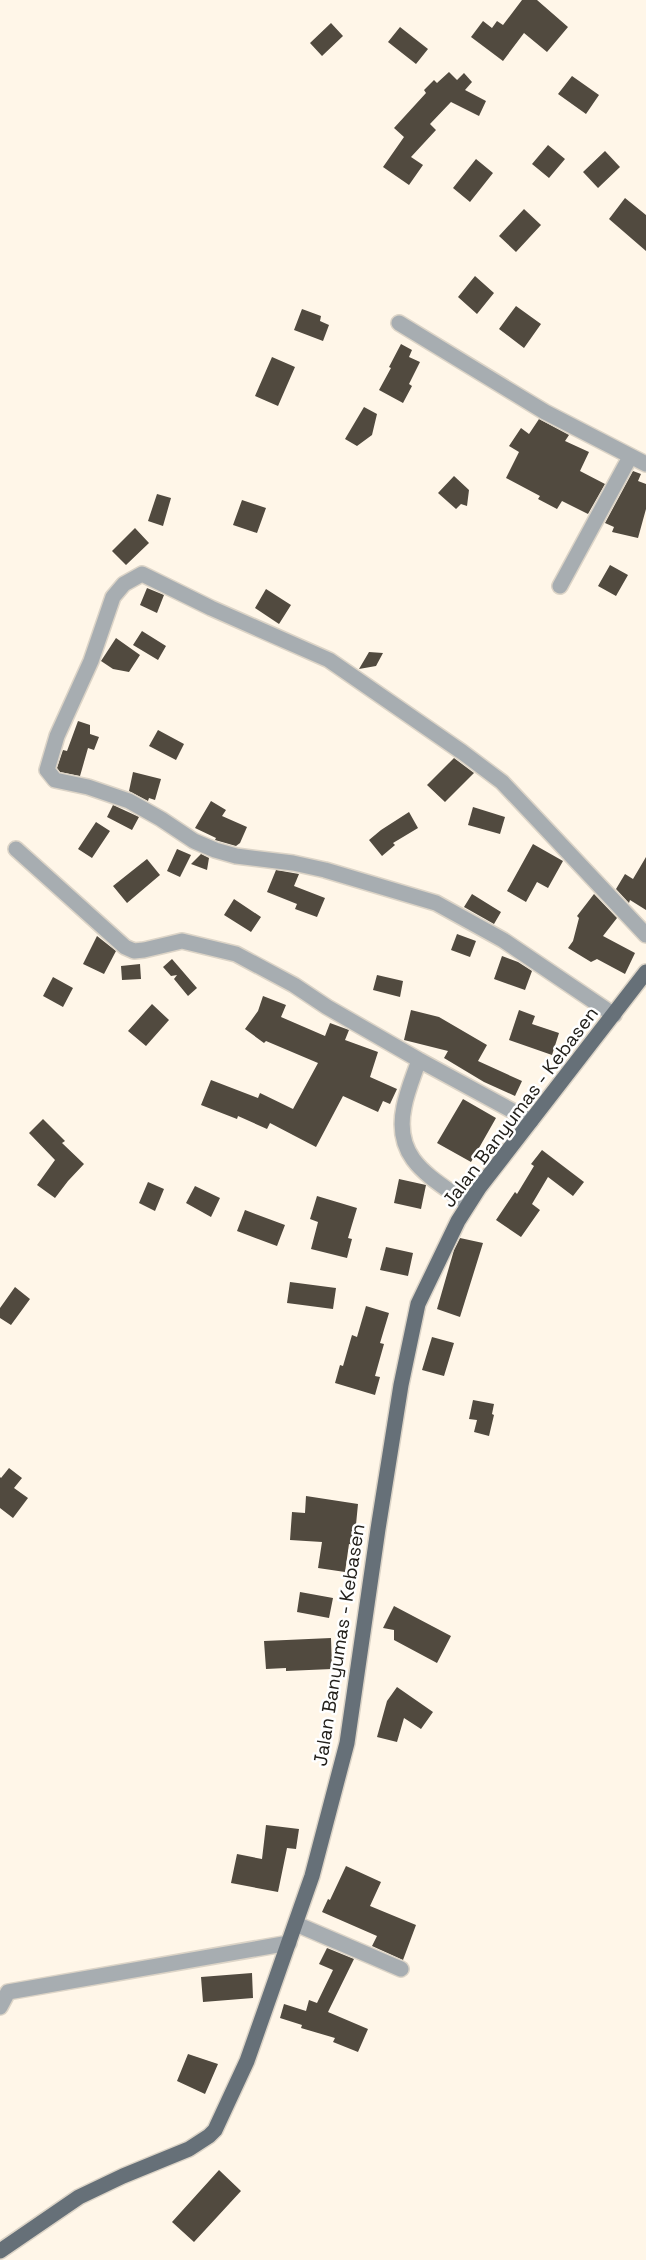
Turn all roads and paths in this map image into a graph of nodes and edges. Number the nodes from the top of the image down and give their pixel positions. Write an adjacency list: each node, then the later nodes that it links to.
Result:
1 (399, 323): 2 (street)
2 (630, 457): 3 (street); 4 (street)
3 (646, 464)
4 (560, 586)
5 (16, 849): 9 (street)
6 (646, 935): 8 (street)
7 (646, 972): 8 (main road, Jalan Banyumas - Kebasen)
8 (614, 1014): 10 (main road, Jalan Banyumas - Kebasen)
9 (419, 1060): 10 (street); 11 (street)
10 (531, 1121): 11 (main road, Jalan Banyumas - Kebasen)
11 (468, 1204): 12 (main road, Jalan Banyumas - Kebasen)
12 (296, 1924): 13 (main road, Jalan Banyumas - Kebasen); 14 (street)
13 (289, 1943): 15 (street); 16 (main road, Jalan Banyumas - Kebasen)
14 (401, 1969)
15 (0, 2007)
16 (0, 2251)

